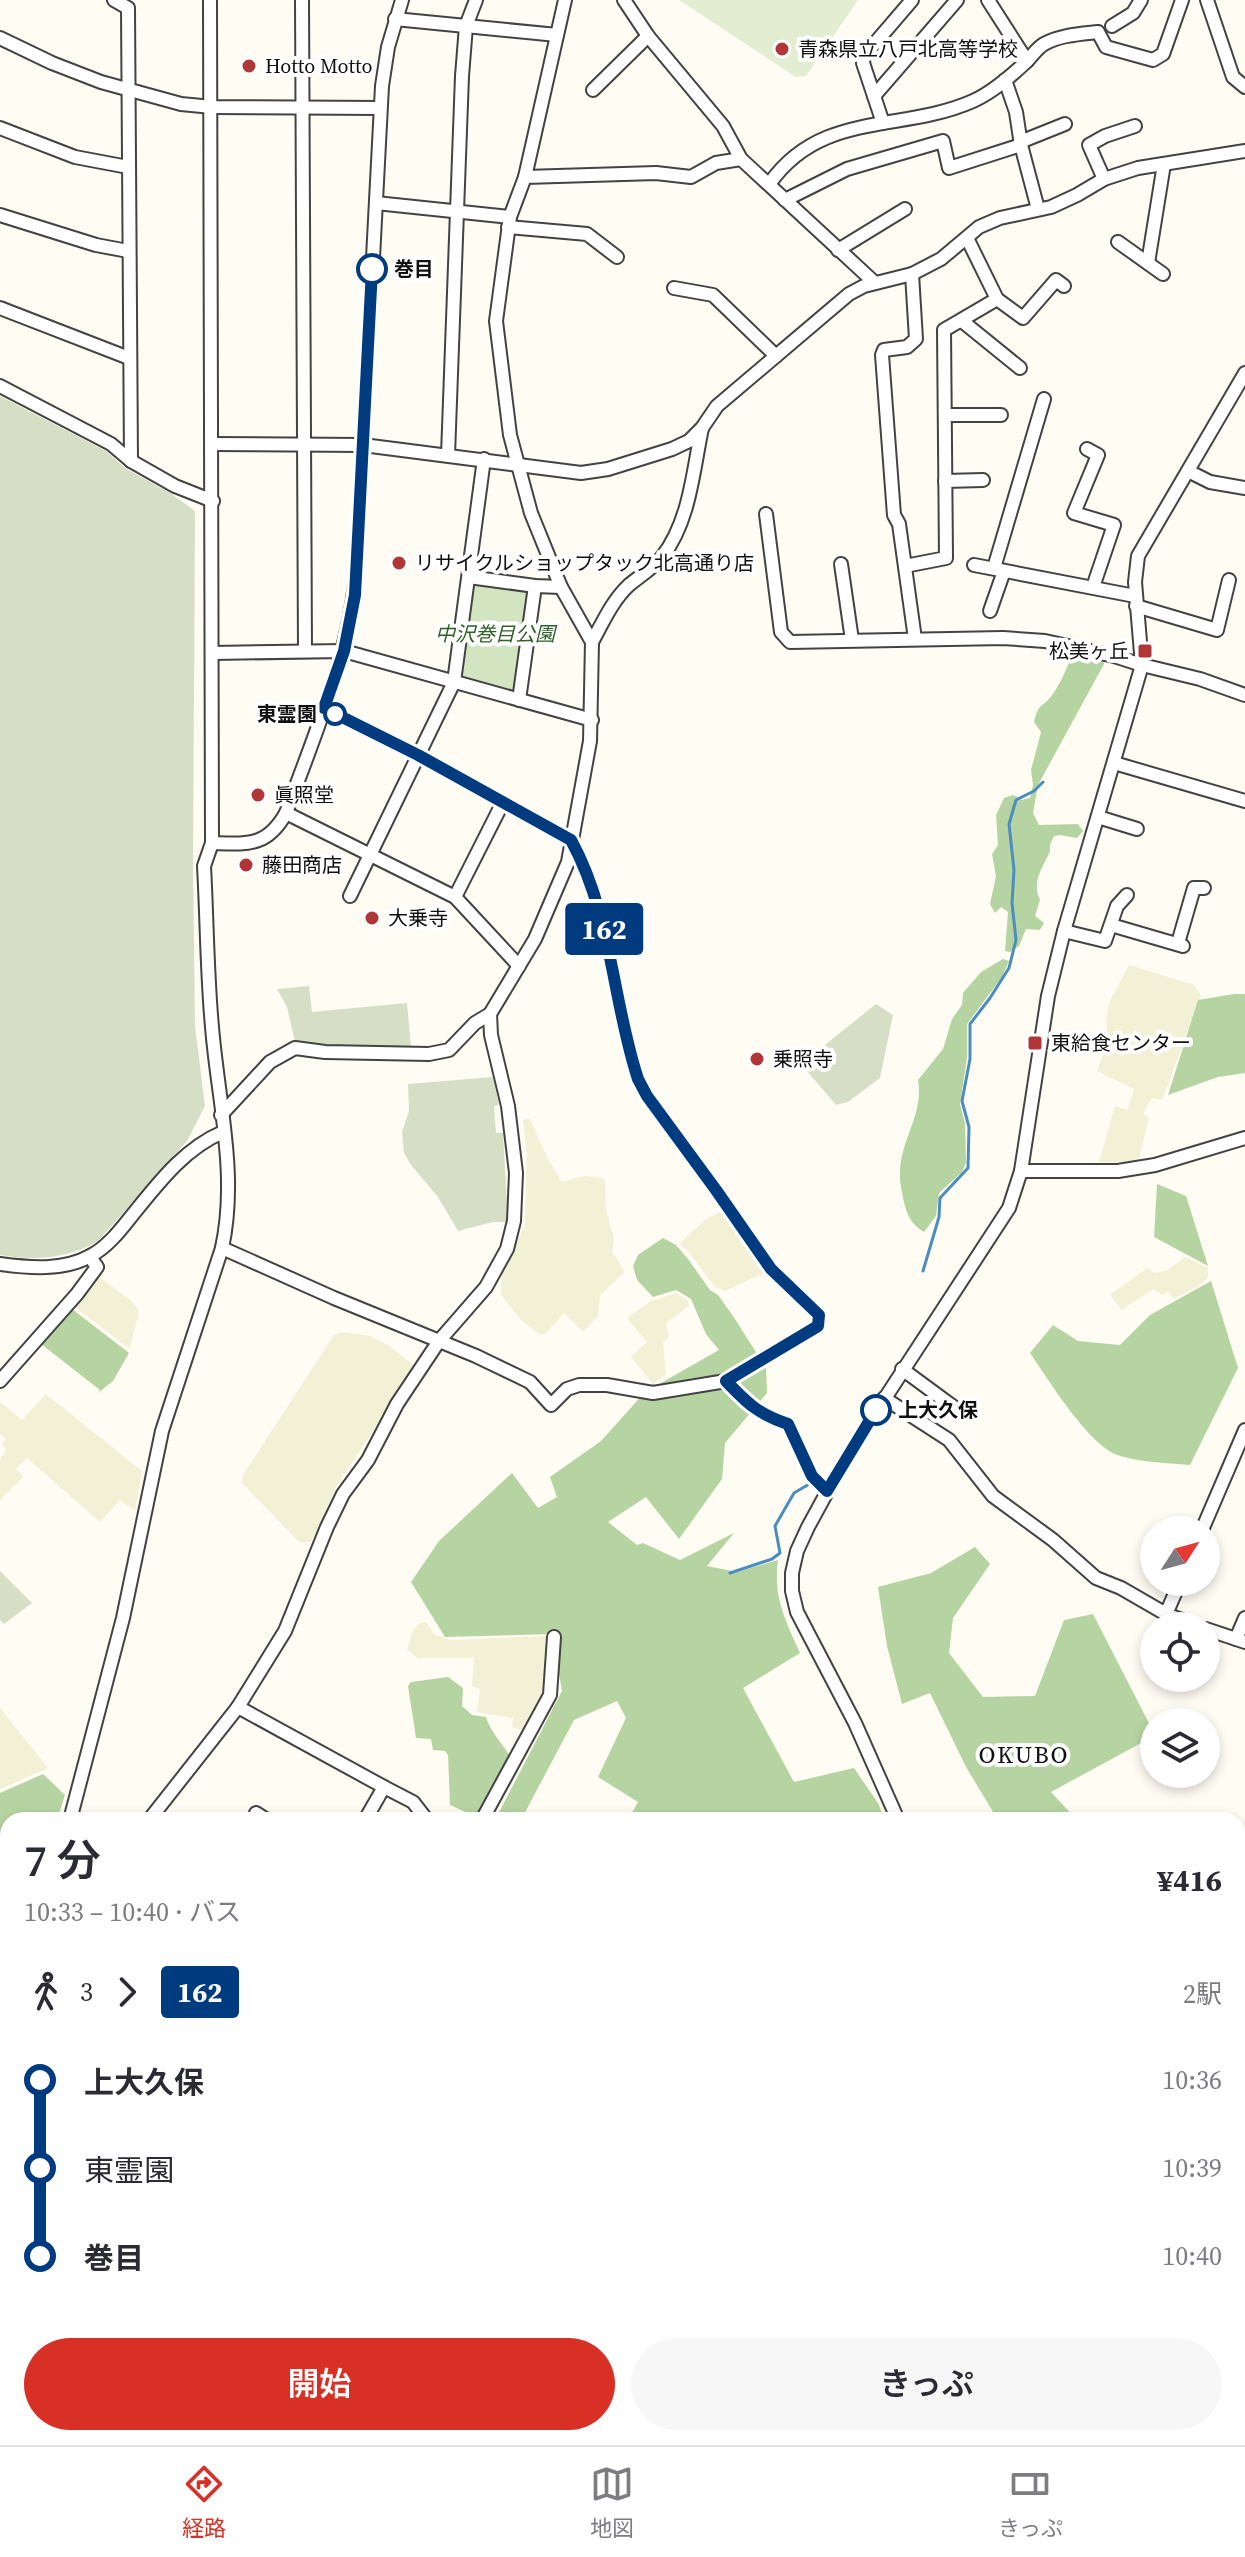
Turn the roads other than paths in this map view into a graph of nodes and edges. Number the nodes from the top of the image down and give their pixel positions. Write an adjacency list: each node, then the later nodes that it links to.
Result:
1 (114, 0): 23 (street)
2 (210, 0): 26 (street)
3 (302, 0): 27 (street)
4 (402, 0): 14 (street)
5 (476, 0): 15 (street)
6 (565, 0): 17 (street)
7 (624, 0): 18 (street)
8 (912, 0): 25 (street)
9 (957, 0): 25 (street)
10 (988, 0): 20 (street)
11 (1141, 0): 16 (street)
12 (1182, 0): 20 (street)
13 (1207, 0): 22 (street)
14 (395, 19): 15 (street); 28 (street)
15 (466, 26): 17 (street); 45 (street)
16 (1112, 26)
17 (557, 35): 38 (street)
18 (648, 36): 24 (street); 35 (street)
19 (0, 38): 23 (street)
20 (1027, 61): 21 (street)
21 (1005, 80): 29 (street); 33 (street)
22 (1245, 87)
23 (127, 90): 26 (street); 37 (street)
24 (593, 90)
25 (874, 96): 29 (street)
26 (212, 107): 27 (street); 71 (street)
27 (303, 107): 28 (street); 72 (street)
28 (380, 108): 42 (street)
29 (883, 123): 40 (street)
30 (1065, 124): 33 (street)
31 (1135, 126): 39 (street)
32 (0, 128): 37 (street)
33 (1021, 144): 41 (street); 44 (street)
34 (1245, 151): 36 (street)
35 (741, 159): 38 (street); 40 (street)
36 (1164, 164): 39 (street); 53 (street)
37 (128, 167): 51 (street)
38 (525, 177): 47 (street)
39 (1104, 179): 44 (street)
40 (770, 183): 41 (street)
41 (785, 200): 50 (street)
42 (376, 203): 45 (street); 73 (street)
43 (905, 209): 50 (street)
44 (1038, 209): 48 (street)
45 (457, 212): 47 (street); 75 (street)
46 (0, 215): 51 (street)
47 (509, 222): 52 (street); 78 (street)
48 (967, 238): 54 (street); 59 (street)
49 (1118, 242): 53 (street)
50 (838, 250): 56 (street)
51 (128, 251): 63 (street)
52 (617, 257)
53 (1148, 263): 55 (street)
54 (912, 274): 56 (street); 87 (street)
55 (1163, 274)
56 (875, 283): 62 (street)
57 (1064, 286): 59 (street)
58 (674, 288): 62 (street)
59 (997, 299): 61 (street)
60 (0, 308): 63 (street)
61 (962, 321): 64 (street); 68 (street)
62 (776, 356): 70 (street)
63 (129, 358): 77 (street)
64 (1020, 368)
65 (1245, 373): 79 (street)
66 (0, 386): 77 (street)
67 (1044, 399): 88 (street)
68 (947, 415): 69 (street); 81 (street)
69 (1001, 415)
70 (702, 428): 78 (street); 98 (street)
71 (212, 444): 72 (street); 83 (street)
72 (302, 444): 73 (street); 99 (street)
73 (363, 445): 75 (street); 100 (street)
74 (1087, 449): 93 (street)
75 (448, 455): 76 (street)
76 (484, 459): 78 (street); 89 (street)
77 (131, 461): 83 (street)
78 (517, 464): 92 (street)
79 (1188, 471): 82 (street); 94 (street)
80 (983, 480): 81 (street)
81 (945, 481): 87 (street)
82 (1245, 488)
83 (213, 501): 101 (street)
84 (766, 514): 97 (street)
85 (841, 564): 97 (street)
86 (974, 565): 88 (street)
87 (905, 566): 96 (street)
88 (999, 569): 93 (street); 95 (street)
89 (469, 577): 91 (street); 103 (street)
90 (1229, 580): 94 (street)
91 (535, 586): 92 (street); 105 (street)
92 (561, 587): 98 (street)
93 (1093, 587): 94 (street)
94 (1136, 601): 102 (street)
95 (990, 611)
96 (915, 639): 97 (street); 102 (street)
97 (852, 640)
98 (592, 642): 107 (street)
99 (305, 651): 100 (street); 101 (street)
100 (344, 651): 103 (street); 106 (street)
101 (213, 653): 116 (street)
102 (1142, 665): 104 (street); 109 (street)
103 (454, 682): 105 (street); 108 (street)
104 (1244, 696)
105 (519, 700): 107 (street)
106 (324, 708): 108 (street); 112 (street)
107 (592, 720): 115 (street)
108 (418, 755): 111 (street); 117 (street)
109 (1114, 763): 110 (street); 113 (street)
110 (1244, 796)
111 (503, 802): 115 (street); 121 (street)
112 (286, 813): 116 (street); 117 (street)
113 (1098, 817): 114 (street); 123 (street)
114 (1137, 829)
115 (571, 840): 124 (street); 136 (street)
116 (212, 843): 126 (street)
117 (370, 854): 120 (street); 121 (street)
118 (1204, 888): 122 (street)
119 (1127, 895): 122 (street)
120 (350, 896)
121 (455, 897): 124 (street)
122 (1111, 925): 123 (street)
123 (1064, 931): 129 (street)
124 (519, 966): 125 (street)
125 (490, 1014): 126 (street); 133 (street)
126 (221, 1115): 127 (street)
127 (223, 1132): 130 (street); 131 (street)
128 (1245, 1138): 129 (street)
129 (1021, 1171): 134 (street)
130 (222, 1248): 133 (street); 149 (street)
131 (90, 1257): 132 (street); 135 (street)
132 (0, 1264)
133 (439, 1341): 136 (street); 147 (street)
134 (902, 1369): 137 (street); 138 (street)
135 (0, 1381)
136 (726, 1381): 140 (street)
137 (884, 1398): 140 (street); 142 (street)
138 (959, 1411)
139 (1245, 1430): 141 (street)
140 (827, 1491): 154 (street)
141 (1208, 1516)
142 (1163, 1612)
143 (1245, 1618): 146 (street)
144 (1220, 1634): 146 (street)
145 (554, 1637): 153 (street)
146 (1240, 1641)
147 (238, 1707): 148 (street); 150 (street)
148 (384, 1787): 151 (street); 152 (street)
149 (72, 1812)
150 (155, 1812)
151 (370, 1812)
152 (421, 1812)
153 (486, 1812)
154 (894, 1812)

